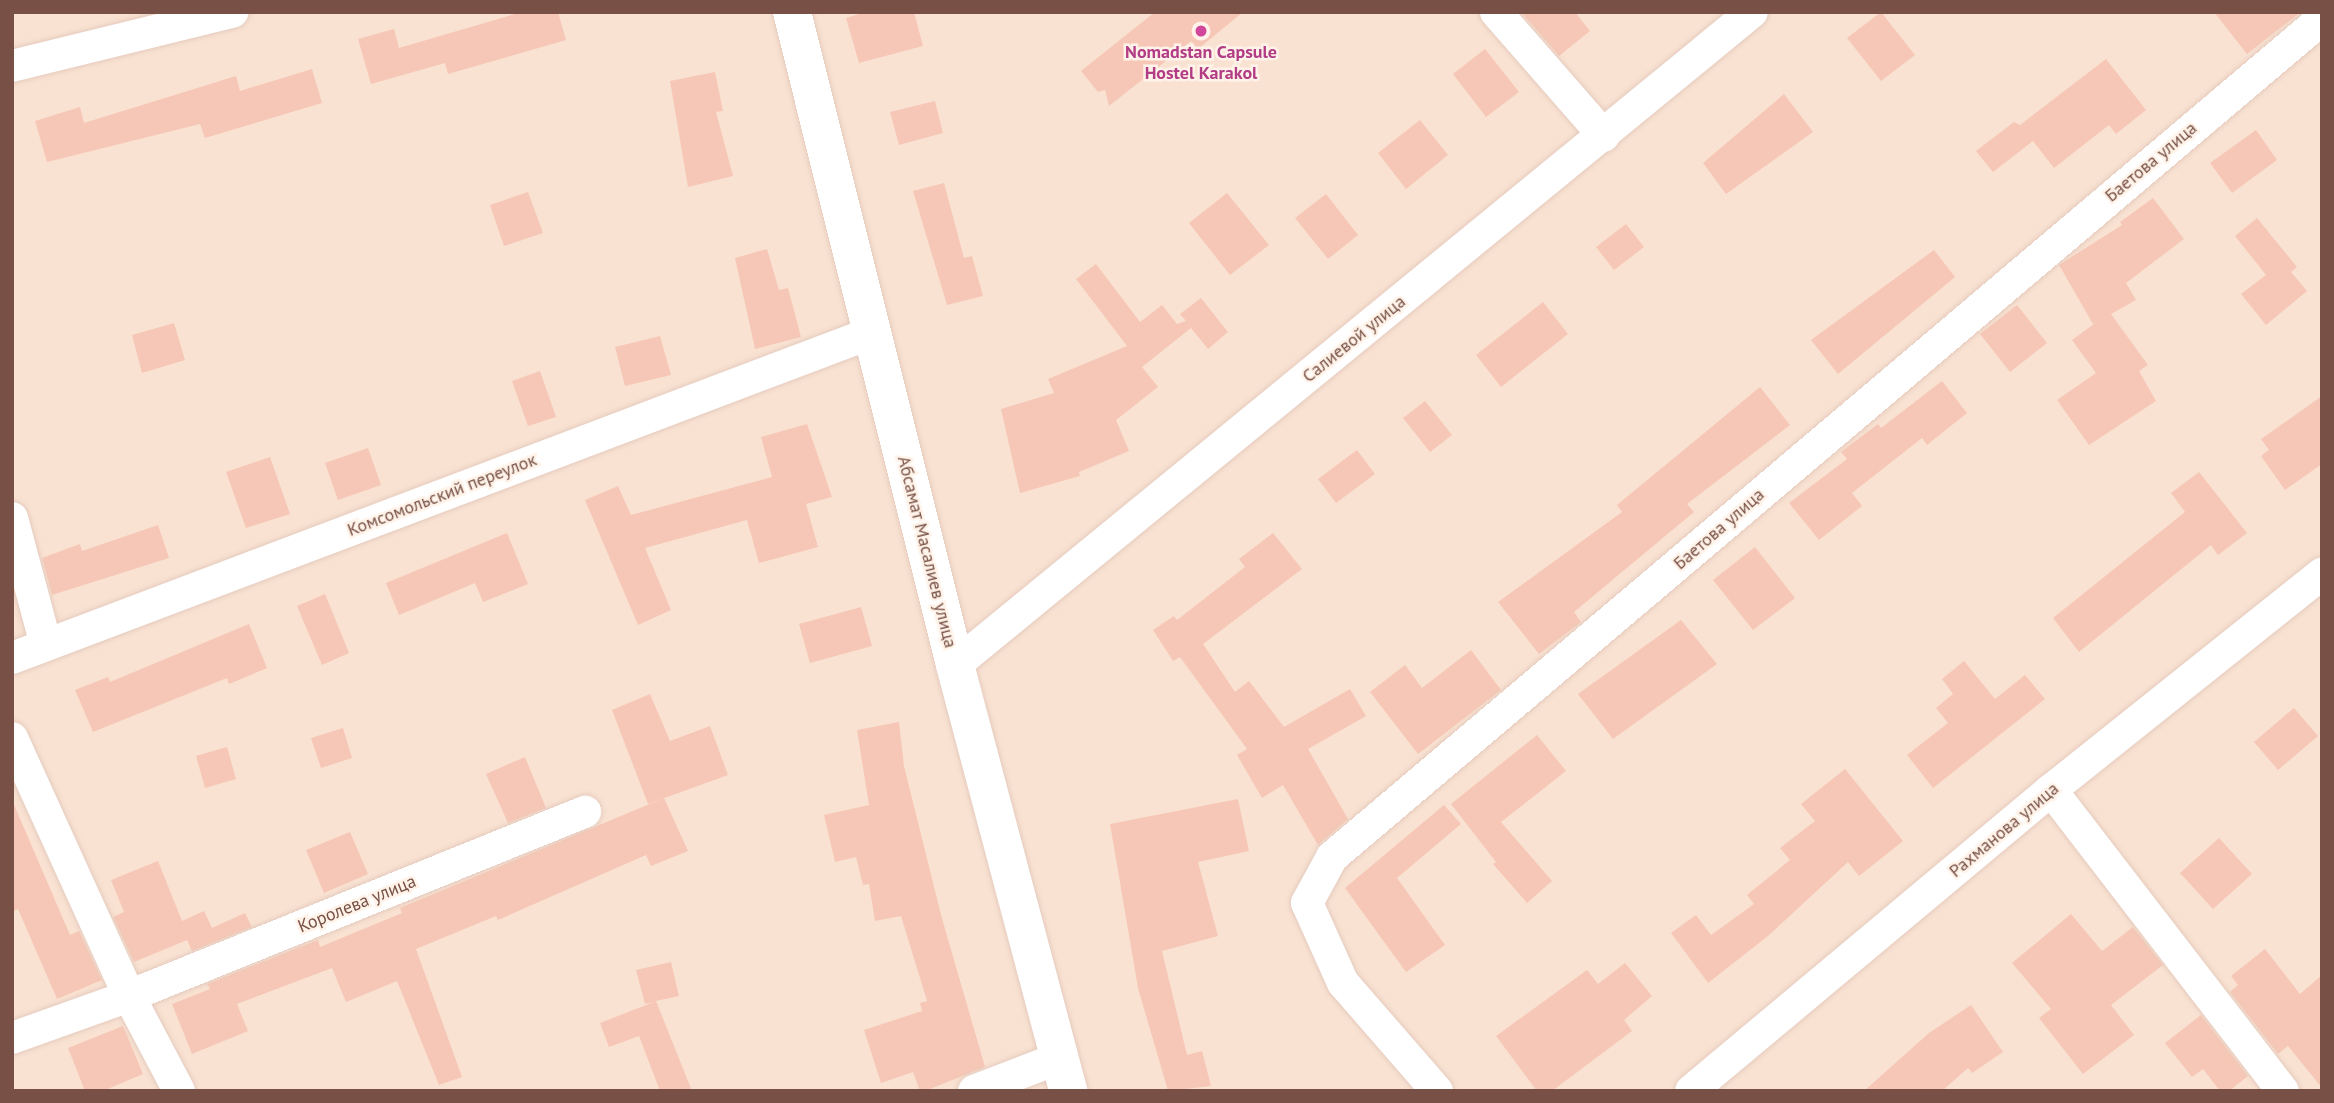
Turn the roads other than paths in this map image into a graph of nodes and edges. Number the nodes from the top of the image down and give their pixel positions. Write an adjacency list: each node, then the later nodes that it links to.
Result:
1 (232, 12): 6 (street)
2 (792, 12): 8 (street, Абсамат Масалиев улица)
3 (1496, 12): 7 (street)
4 (1752, 12): 7 (street, Салиевой улица)
5 (2322, 19): 22 (street, Баетова улица)
6 (12, 66)
7 (1604, 136): 13 (street, Салиевой улица)
8 (872, 333): 11 (street, Комсомольский переулок); 13 (street, Абсамат Масалиев улица)
9 (12, 518): 11 (street)
10 (2322, 574): 15 (street, Рахманова улица)
11 (46, 645): 12 (street, Комсомольский переулок)
12 (12, 658)
13 (955, 665): 19 (street, Абсамат Масалиев улица)
14 (12, 738): 17 (street)
15 (2051, 790): 23 (street, Рахманова улица); 24 (street)
16 (586, 812): 17 (street, Королева улица)
17 (129, 996): 18 (street, Королева улица); 20 (street)
18 (12, 1038)
19 (1063, 1074): 21 (street)
20 (179, 1091)
21 (974, 1091)
22 (1437, 1091)
23 (1691, 1091)
24 (2283, 1091)

